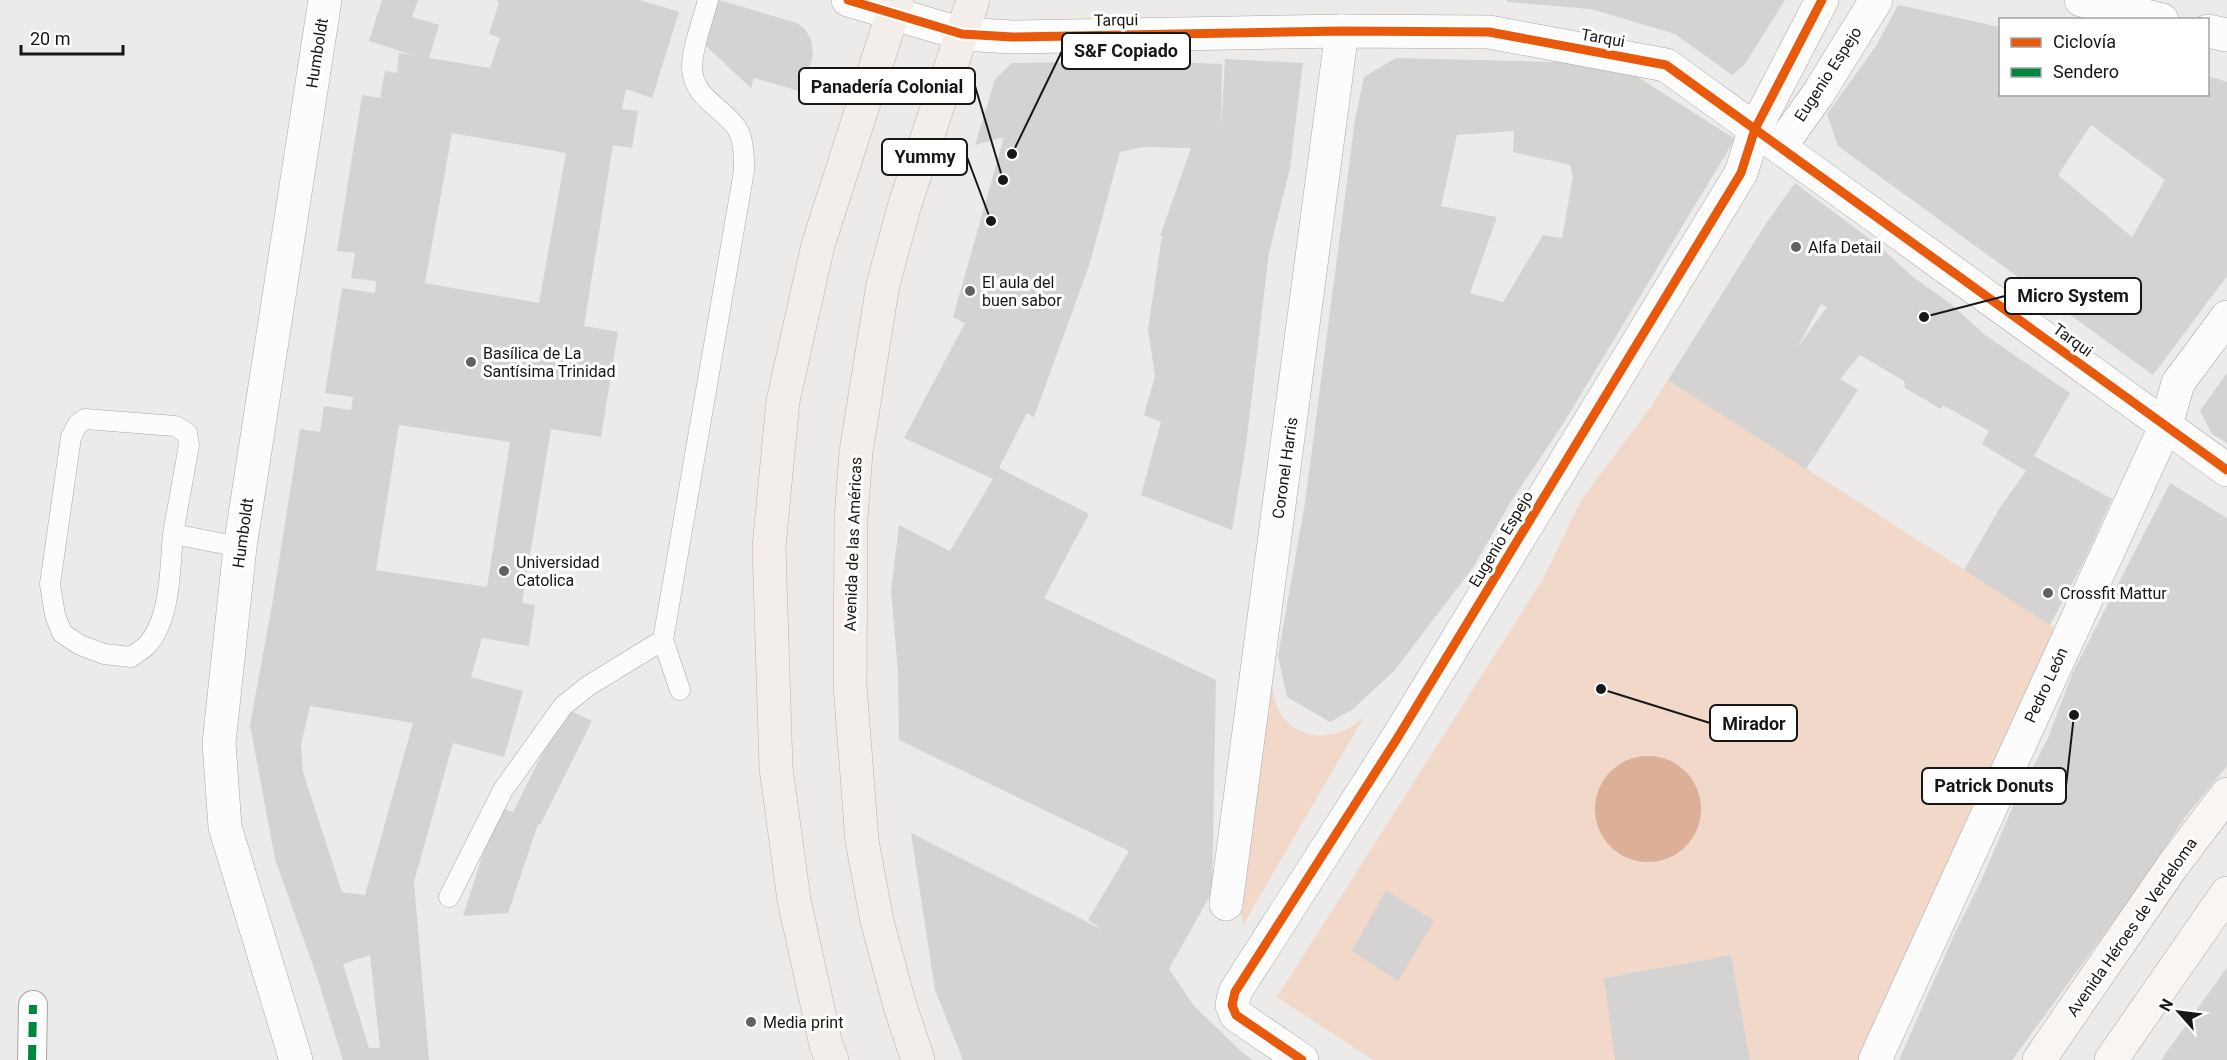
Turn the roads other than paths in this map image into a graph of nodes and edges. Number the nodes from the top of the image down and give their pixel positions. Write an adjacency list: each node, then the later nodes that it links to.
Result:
1 (326, 0): 19 (street, Humboldt)
2 (708, 0): 20 (lane)
3 (848, 0): 8 (street, Tarqui)
4 (973, 0): 12 (main road, Avenida de las Américas)
5 (1822, 0): 14 (street, Eugenio Espejo)
6 (1876, 0): 14 (street, Eugenio Espejo)
7 (2081, 0): 9 (street)
8 (895, 7): 12 (street, Tarqui); 29 (main road)
9 (2154, 18)
10 (1342, 31): 12 (street, Tarqui); 14 (street, Tarqui); 25 (street, Coronel Harris)
11 (2209, 31): 13 (street)
12 (962, 34): 30 (main road, Avenida de las Américas)
13 (2227, 35)
14 (1767, 138): 16 (street, Tarqui); 31 (street, Eugenio Espejo)
15 (2227, 317): 16 (street, Pedro León)
16 (2166, 425): 17 (street, Tarqui); 32 (street, Pedro León)
17 (2227, 470)
18 (173, 534): 18 (lane); 19 (lane)
19 (240, 547): 28 (street, Humboldt)
20 (663, 640): 21 (lane); 24 (lane)
21 (680, 690)
22 (2227, 794): 33 (main road, Avenida Héroes de Verdeloma)
23 (2227, 893): 34 (main road)
24 (449, 897)
25 (1226, 904)
26 (33, 1005): 27 (street)
27 (32, 1060)
28 (296, 1060)
29 (832, 1060)
30 (918, 1060)
31 (1302, 1060)
32 (1875, 1060)
33 (2039, 1060)
34 (2111, 1060)

